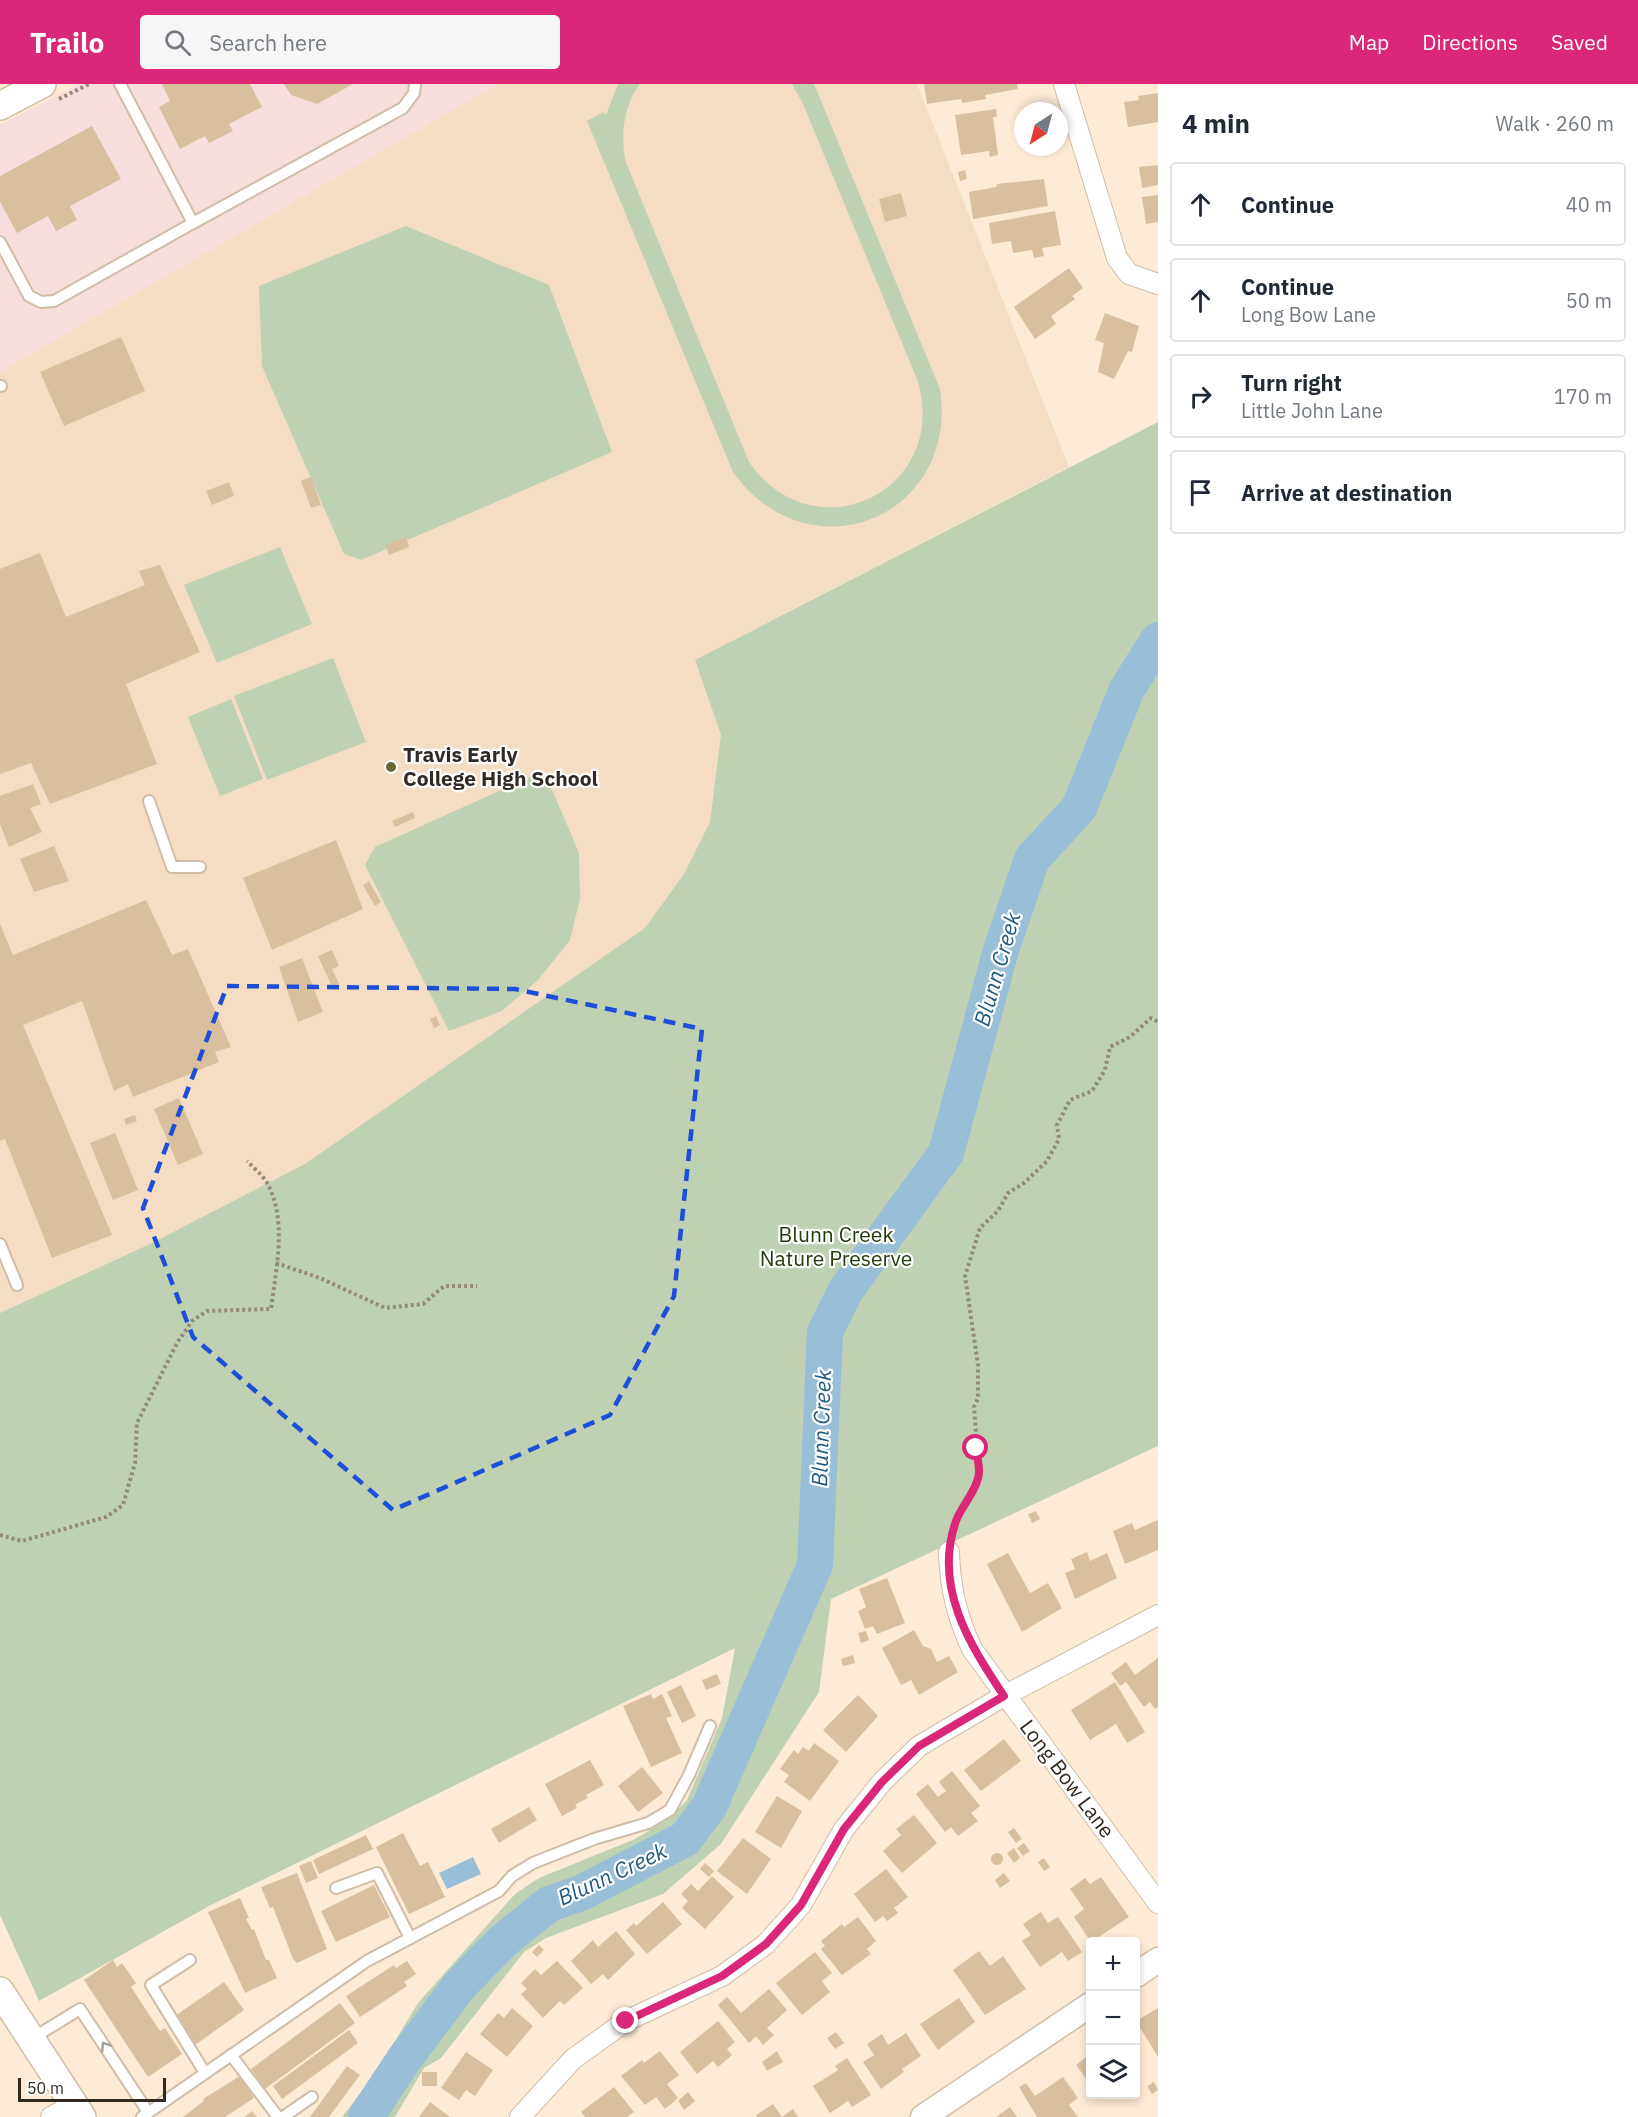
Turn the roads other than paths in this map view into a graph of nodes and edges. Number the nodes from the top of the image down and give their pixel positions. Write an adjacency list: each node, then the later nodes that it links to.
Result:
1 (42, 84): 5 (main road)
2 (120, 84): 6 (lane)
3 (415, 84): 6 (lane)
4 (1064, 84): 8 (street)
5 (0, 106)
6 (193, 223): 7 (lane)
7 (0, 242)
8 (1158, 284)
9 (149, 801): 10 (lane)
10 (200, 867)
11 (0, 1244): 12 (lane)
12 (17, 1285)
13 (949, 1552): 15 (street, Long Bow Lane)
14 (1158, 1615): 15 (street)
15 (1004, 1696): 18 (street, Long Bow Lane); 33 (street)
16 (710, 1726): 19 (lane)
17 (336, 1888): 19 (lane)
18 (1158, 1903)
19 (410, 1938): 26 (lane)
20 (190, 1960): 27 (lane)
21 (1158, 1960): 22 (street)
22 (1140, 1972)
23 (0, 1991): 25 (main road)
24 (1086, 2008): 34 (street)
25 (31, 2039): 29 (main road); 30 (lane, one-way to 25)
26 (231, 2055): 27 (lane); 31 (lane)
27 (205, 2073): 30 (lane)
28 (312, 2097): 32 (lane)
29 (69, 2113)
30 (145, 2115)
31 (278, 2117)
32 (283, 2117)
33 (520, 2117)
34 (923, 2117)

